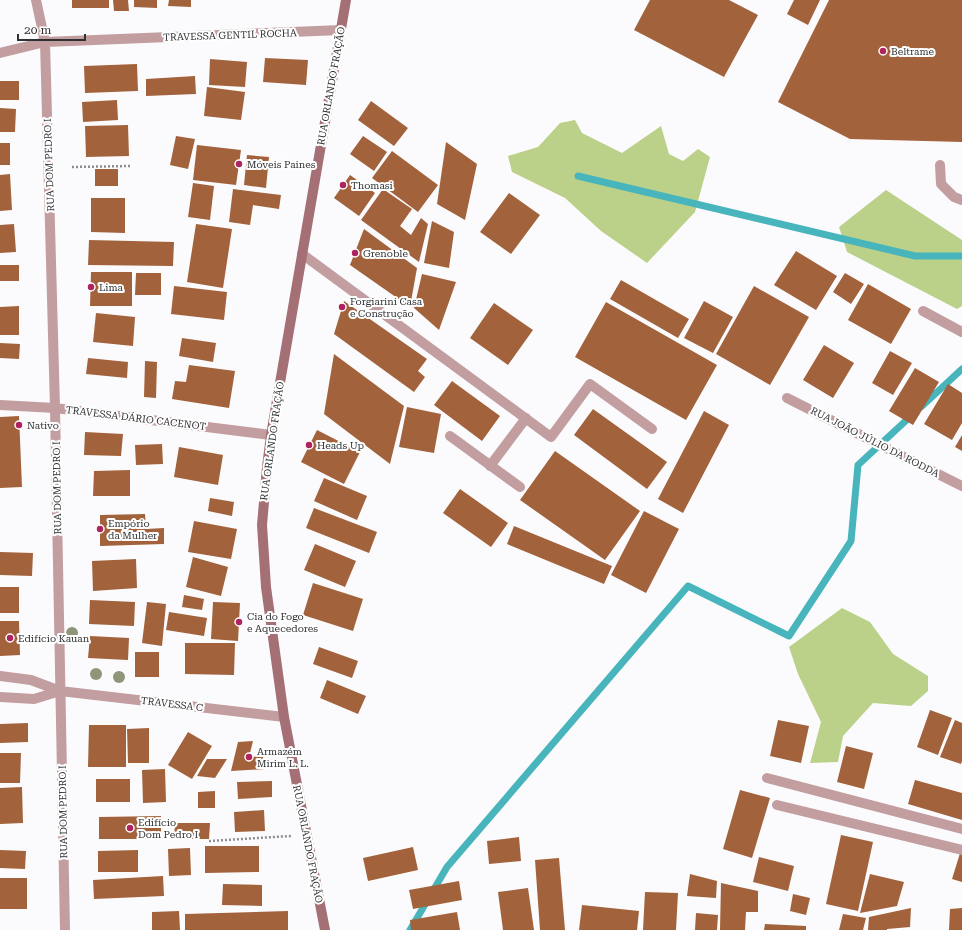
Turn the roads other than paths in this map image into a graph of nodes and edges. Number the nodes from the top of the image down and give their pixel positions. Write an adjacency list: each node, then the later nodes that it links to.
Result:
1 (36, 0): 4 (street, RUA DOM PEDRO I)
2 (346, 0): 3 (street, RUA ORLANDO FRAÇÃO)
3 (341, 30): 4 (street, TRAVESSA GENTIL ROCHA); 8 (street, RUA ORLANDO FRAÇÃO)
4 (45, 42): 5 (street, TRAVESSA GENTIL ROCHA); 13 (street, RUA DOM PEDRO I)
5 (0, 53)
6 (940, 165): 7 (street)
7 (962, 200)
8 (302, 254): 14 (street); 16 (street, RUA ORLANDO FRAÇÃO)
9 (923, 311): 10 (street)
10 (962, 332)
11 (787, 398): 19 (street, RUA JOÃO JÚLIO DA RODDA)
12 (0, 405): 13 (street, TRAVESSA DÁRIO CACENOT)
13 (55, 408): 16 (street, TRAVESSA DÁRIO CACENOT); 22 (street, RUA DOM PEDRO I)
14 (526, 418): 15 (street); 18 (street)
15 (652, 429)
16 (271, 435): 24 (street, RUA ORLANDO FRAÇÃO)
17 (450, 436): 18 (street)
18 (490, 466): 20 (street)
19 (962, 486)
20 (520, 487)
21 (0, 676): 22 (street, TRAVESSA C)
22 (60, 691): 23 (street, TRAVESSA C); 24 (street, TRAVESSA C); 29 (street, RUA DOM PEDRO I)
23 (0, 697)
24 (284, 716): 30 (street, RUA ORLANDO FRAÇÃO)
25 (767, 778): 27 (street)
26 (777, 805): 28 (street)
27 (962, 829)
28 (962, 850)
29 (65, 930)
30 (325, 930)

